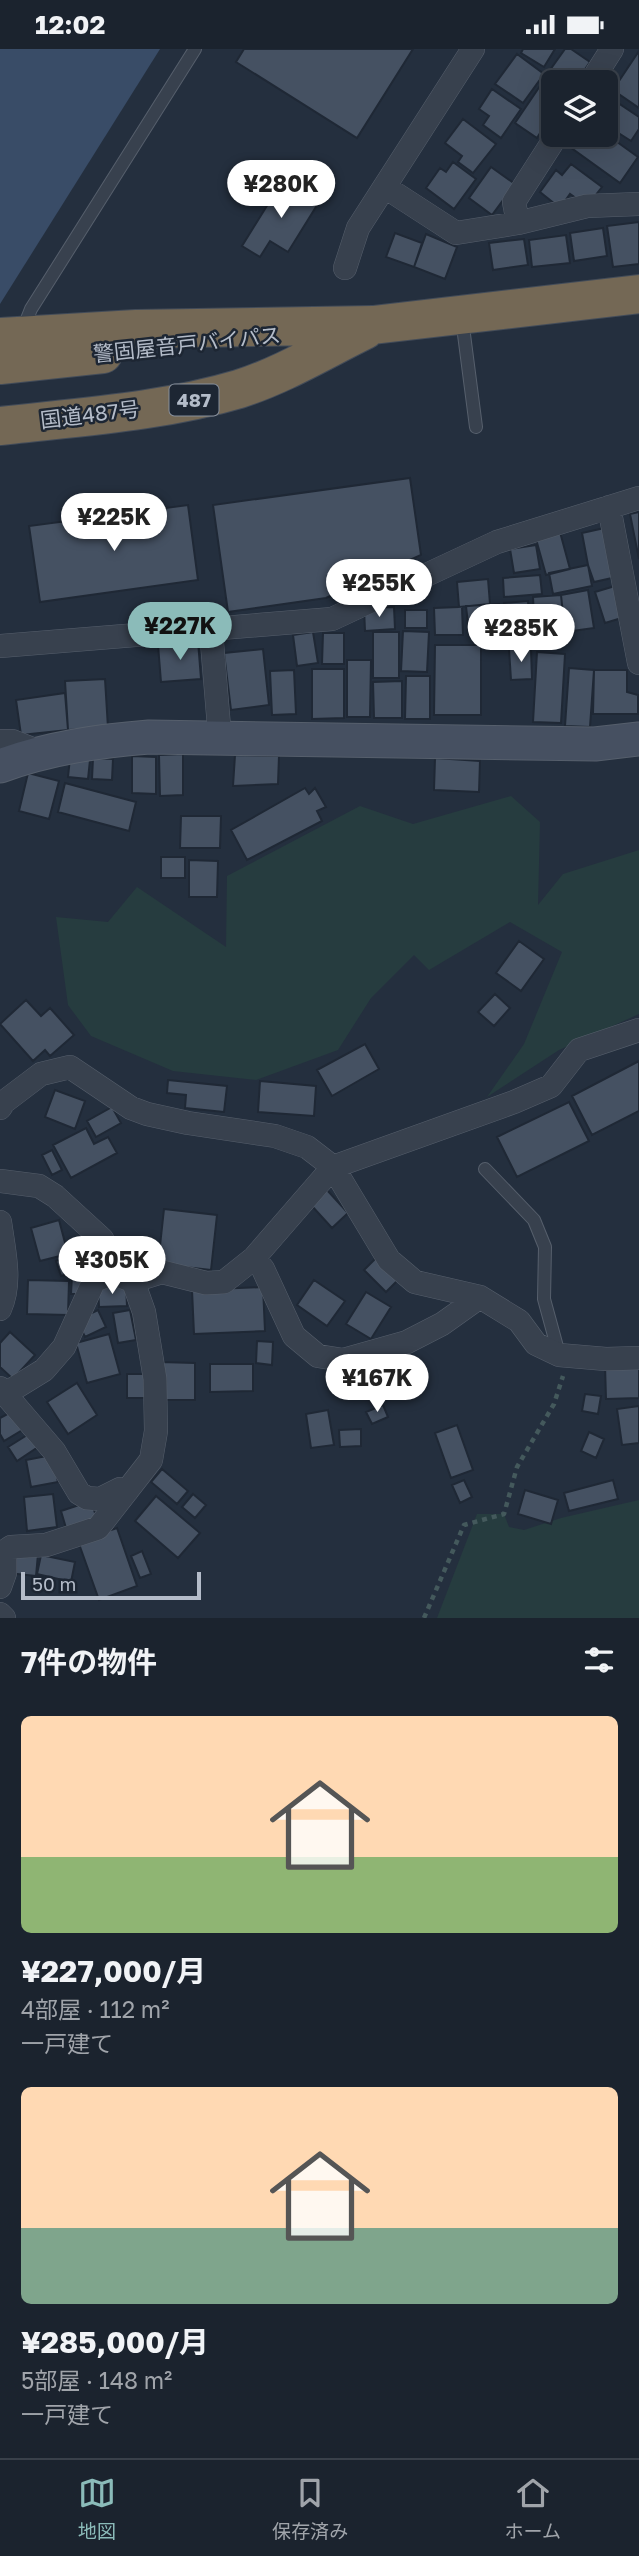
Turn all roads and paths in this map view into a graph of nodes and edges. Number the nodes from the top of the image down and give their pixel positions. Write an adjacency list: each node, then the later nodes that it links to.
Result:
1 (195, 49): 13 (lane)
2 (473, 49): 6 (street)
3 (612, 49): 4 (street)
4 (599, 70)
5 (549, 147): 8 (street)
6 (385, 187): 8 (street); 9 (street)
7 (639, 204): 8 (street)
8 (518, 223)
9 (345, 268)
10 (639, 294): 11 (highway, 国道487号 / 487)
11 (461, 316): 12 (highway, 国道487号 / 487); 15 (lane)
12 (373, 325): 13 (highway, 警固屋音戸バイパス / 487); 14 (highway, 国道487号 / 487)
13 (7, 346)
14 (0, 426)
15 (476, 427)
16 (639, 498): 17 (street)
17 (609, 507): 18 (street); 20 (street)
18 (211, 630): 19 (street); 21 (street)
19 (0, 646)
20 (639, 663)
21 (220, 739): 22 (street); 24 (street)
22 (639, 739)
23 (0, 741): 24 (street)
24 (42, 753): 25 (street)
25 (0, 766)
26 (639, 1030): 28 (street)
27 (0, 1108): 28 (street)
28 (333, 1167): 32 (street); 34 (street)
29 (485, 1169): 36 (lane)
30 (0, 1181): 33 (street)
31 (0, 1222): 35 (street)
32 (254, 1258): 33 (street); 34 (street)
33 (122, 1277): 38 (street); 39 (street)
34 (480, 1297): 36 (street)
35 (0, 1309)
36 (559, 1355): 37 (street); 43 (path)
37 (639, 1358)
38 (3, 1391): 39 (street)
39 (127, 1491): 40 (street)
40 (0, 1587)
41 (0, 1614): 42 (street)
42 (4, 1618)
43 (424, 1618)

